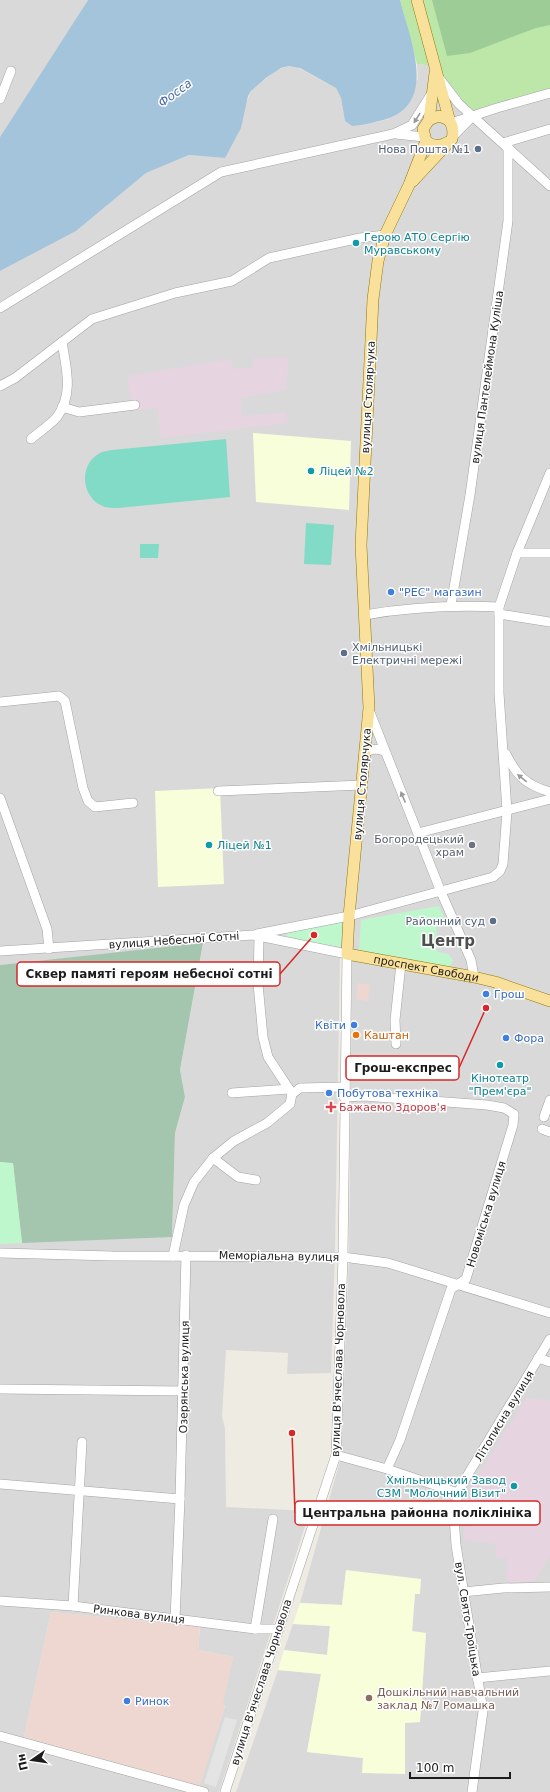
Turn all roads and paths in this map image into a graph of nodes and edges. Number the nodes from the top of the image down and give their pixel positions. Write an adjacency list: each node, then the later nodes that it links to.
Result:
1 (417, 0): 3 (main road)
2 (11, 71): 6 (street)
3 (437, 72): 4 (main road); 7 (street); 9 (main road)
4 (432, 92): 8 (main road); 11 (street, one-way to 11)
5 (550, 93): 7 (street)
6 (0, 99)
7 (476, 119): 9 (street); 13 (street); 14 (street)
8 (429, 120): 9 (main road); 12 (main road)
9 (450, 123): 13 (main road)
10 (550, 129): 14 (street)
11 (393, 134): 12 (street); 18 (street)
12 (425, 139): 13 (main road); 15 (main road)
13 (451, 139): 15 (main road)
14 (506, 144): 16 (street); 27 (street, вулиця Пантелеймона Куліша)
15 (409, 185): 17 (main road, вулиця Столярчука)
16 (550, 185)
17 (385, 235): 19 (street); 29 (main road, вулиця Столярчука)
18 (0, 308)
19 (62, 342): 20 (street); 22 (street)
20 (0, 386)
21 (135, 405): 22 (street)
22 (62, 407): 23 (street)
23 (31, 439)
24 (550, 473): 26 (street)
25 (550, 553): 26 (street)
26 (517, 554): 28 (street)
27 (451, 605): 28 (street); 29 (street)
28 (499, 611): 30 (street); 33 (street)
29 (365, 615): 32 (main road, вулиця Столярчука)
30 (550, 622)
31 (0, 702): 41 (street)
32 (369, 708): 34 (street); 35 (main road, вулиця Столярчука)
33 (504, 750): 38 (street, one-way to 33); 42 (street)
34 (384, 751): 35 (street); 43 (street, one-way to 34)
35 (364, 753): 36 (main road, вулиця Столярчука)
36 (362, 785): 37 (street); 45 (main road, вулиця Столярчука)
37 (218, 791)
38 (550, 792)
39 (0, 798): 47 (street)
40 (550, 799): 42 (street)
41 (133, 803)
42 (507, 811): 43 (street); 44 (street)
43 (418, 833): 44 (street)
44 (441, 892): 45 (street); 51 (street)
45 (349, 916): 46 (street); 49 (main road, вулиця Столярчука)
46 (256, 936): 47 (street, вулиця Небесної Сотні); 49 (street, вулиця Небесної Сотні); 55 (street)
47 (49, 949): 48 (street, вулиця Небесної Сотні)
48 (0, 951)
49 (347, 954): 50 (main road, проспект Свободи); 54 (street, вулиця В'ячеслава Чорновола)
50 (401, 964): 51 (main road, проспект Свободи); 53 (street)
51 (474, 977): 52 (main road, проспект Свободи)
52 (550, 1001)
53 (396, 1044)
54 (344, 1086): 55 (street); 57 (street, вулиця В'ячеслава Чорновола)
55 (290, 1091): 56 (street); 60 (street)
56 (232, 1093)
57 (344, 1097): 65 (street, вулиця В'ячеслава Чорновола); 66 (street, Новоміська вулиця)
58 (550, 1100): 59 (street)
59 (544, 1117)
60 (213, 1158): 61 (street); 64 (street)
61 (256, 1180)
62 (0, 1253): 64 (street, Меморіальна вулиця)
63 (186, 1255): 64 (street, Меморіальна вулиця); 65 (street, Меморіальна вулиця); 72 (street, Озерянська вулиця)
64 (173, 1256)
65 (343, 1257): 66 (street, Меморіальна вулиця); 74 (street, вулиця В'ячеслава Чорновола)
66 (458, 1284): 67 (street, Меморіальна вулиця); 75 (street, Новоміська вулиця)
67 (550, 1313)
68 (550, 1339): 69 (street, Літописна вулиця)
69 (538, 1358): 70 (street); 78 (street, Літописна вулиця)
70 (550, 1362)
71 (0, 1389): 72 (street)
72 (184, 1391): 79 (street, Озерянська вулиця)
73 (82, 1442): 77 (street)
74 (336, 1455): 75 (street); 87 (street, вулиця В'ячеслава Чорновола)
75 (387, 1469): 78 (street)
76 (0, 1484): 77 (street)
77 (79, 1492): 79 (street); 84 (street)
78 (458, 1493): 82 (street, вул. Свято-Троїцька)
79 (180, 1499): 85 (street, Озерянська вулиця)
80 (273, 1519): 86 (street)
81 (550, 1587): 82 (street)
82 (464, 1592): 89 (street, вул. Свято-Троїцька)
83 (0, 1601): 84 (street, Ринкова вулиця)
84 (72, 1606): 85 (street, Ринкова вулиця)
85 (175, 1619): 86 (street, Ринкова вулиця)
86 (255, 1629): 87 (street, Ринкова вулиця)
87 (279, 1629): 92 (street, вулиця В'ячеслава Чорновола)
88 (550, 1671): 89 (street)
89 (477, 1678): 93 (street, вул. Свято-Троїцька)
90 (0, 1736): 91 (street)
91 (204, 1792)
92 (225, 1792)
93 (472, 1792)

